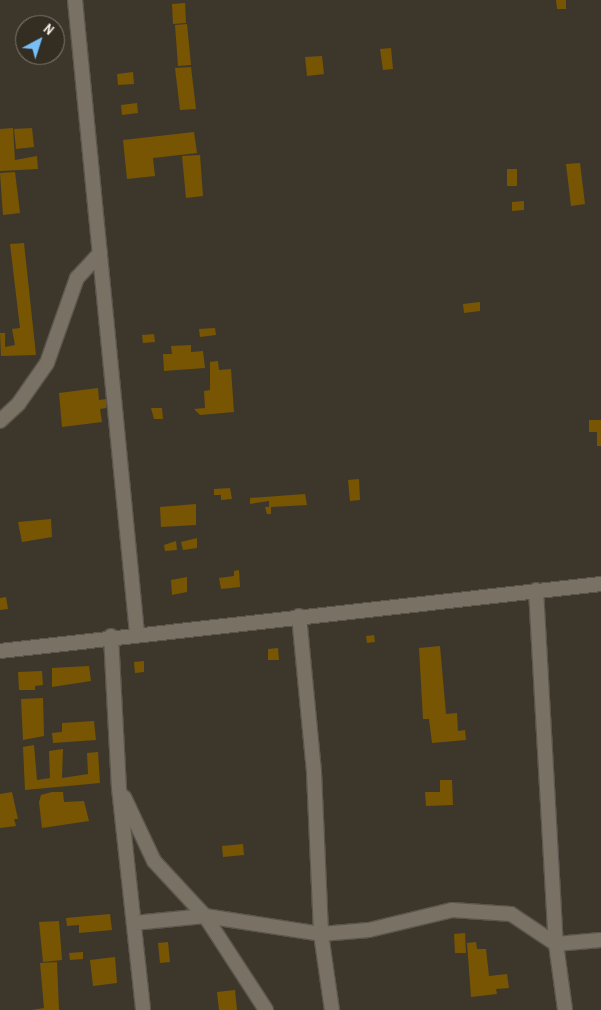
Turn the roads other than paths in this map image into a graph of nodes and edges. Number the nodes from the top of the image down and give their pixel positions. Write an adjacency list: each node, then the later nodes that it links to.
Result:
1 (75, 0): 2 (street)
2 (100, 253): 3 (street); 7 (street)
3 (0, 421)
4 (601, 584): 5 (street)
5 (536, 590): 6 (street); 15 (street)
6 (299, 616): 7 (street); 13 (street)
7 (137, 634): 8 (street)
8 (111, 636): 9 (street); 10 (street)
9 (0, 650)
10 (119, 788): 11 (street); 12 (street)
11 (205, 916): 12 (street); 13 (street); 17 (street)
12 (134, 923): 16 (street)
13 (321, 934): 15 (street); 18 (street)
14 (601, 940): 15 (street)
15 (556, 944): 19 (street)
16 (143, 1010)
17 (266, 1010)
18 (332, 1010)
19 (565, 1010)

